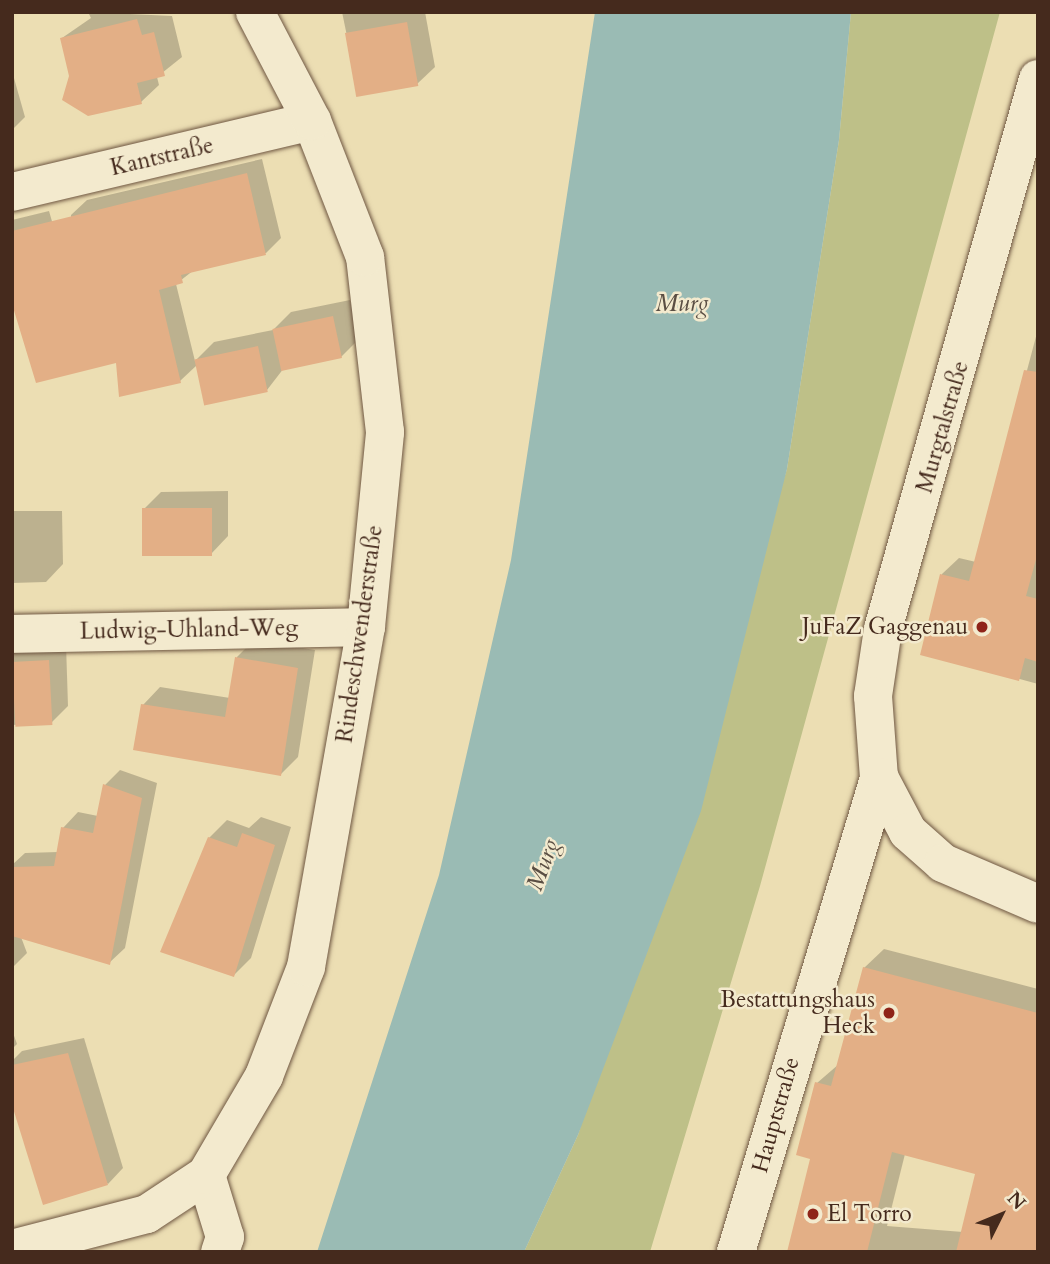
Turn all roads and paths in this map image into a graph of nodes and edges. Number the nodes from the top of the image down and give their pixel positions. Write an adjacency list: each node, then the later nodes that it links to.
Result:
1 (255, 12): 3 (street, Rindeschwenderstraße)
2 (1038, 79): 7 (street, Murgtalstraße)
3 (312, 121): 4 (street, Kantstraße); 5 (street, Rindeschwenderstraße)
4 (12, 192)
5 (366, 626): 6 (street, Ludwig-Uhland-Weg); 9 (street, Rindeschwenderstraße)
6 (12, 634)
7 (879, 777): 8 (street); 12 (street, Hauptstraße)
8 (1038, 904)
9 (206, 1175): 10 (street); 11 (street)
10 (12, 1249)
11 (220, 1252)
12 (736, 1252)

